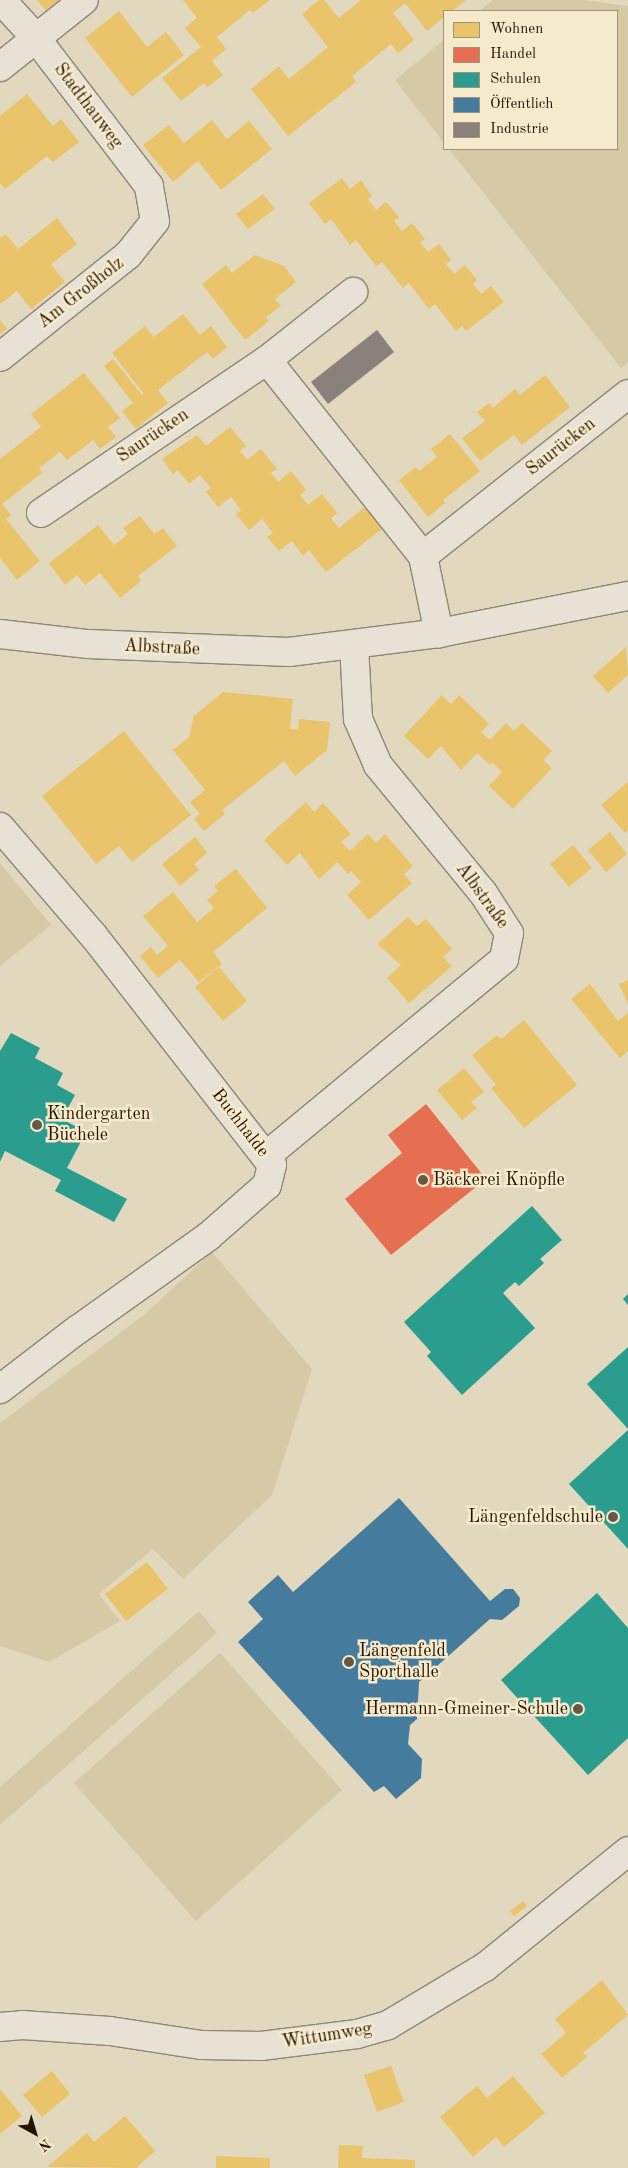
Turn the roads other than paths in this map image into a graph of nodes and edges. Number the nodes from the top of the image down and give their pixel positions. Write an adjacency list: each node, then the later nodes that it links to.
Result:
1 (1, 0): 3 (street, Stadthauweg)
2 (84, 0): 3 (street)
3 (36, 38): 4 (street); 5 (street, Stadthauweg)
4 (0, 67)
5 (155, 221): 7 (street, Am Großholz)
6 (353, 292): 8 (street, Saurücken)
7 (0, 357)
8 (267, 360): 10 (street, Saurücken); 11 (street)
9 (628, 394): 11 (street, Saurücken)
10 (41, 513)
11 (423, 556): 13 (street)
12 (628, 596): 13 (street, Albstraße)
13 (438, 633): 15 (street, Albstraße)
14 (0, 634): 15 (street, Albstraße)
15 (354, 645): 17 (street, Albstraße)
16 (0, 827): 17 (street, Buchhalde)
17 (266, 1156): 18 (street, Buchhalde)
18 (0, 1389)
19 (628, 1850): 20 (street, Wittumweg)
20 (0, 2027)

